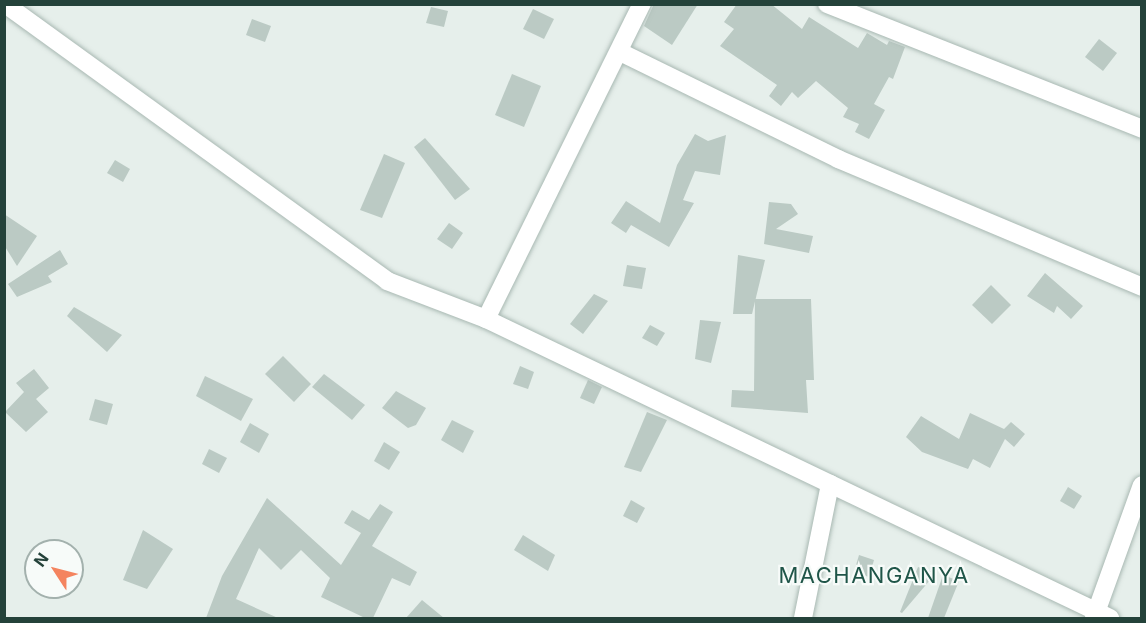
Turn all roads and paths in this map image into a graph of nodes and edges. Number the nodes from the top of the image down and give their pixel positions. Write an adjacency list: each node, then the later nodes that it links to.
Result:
1 (5, 4): 7 (street)
2 (642, 4): 4 (street)
3 (827, 4): 5 (street)
4 (622, 53): 6 (street); 7 (street)
5 (1142, 129)
6 (1142, 287)
7 (486, 319): 8 (street)
8 (830, 484): 10 (street); 11 (street)
9 (1142, 485): 10 (street)
10 (1100, 616)
11 (803, 618)

